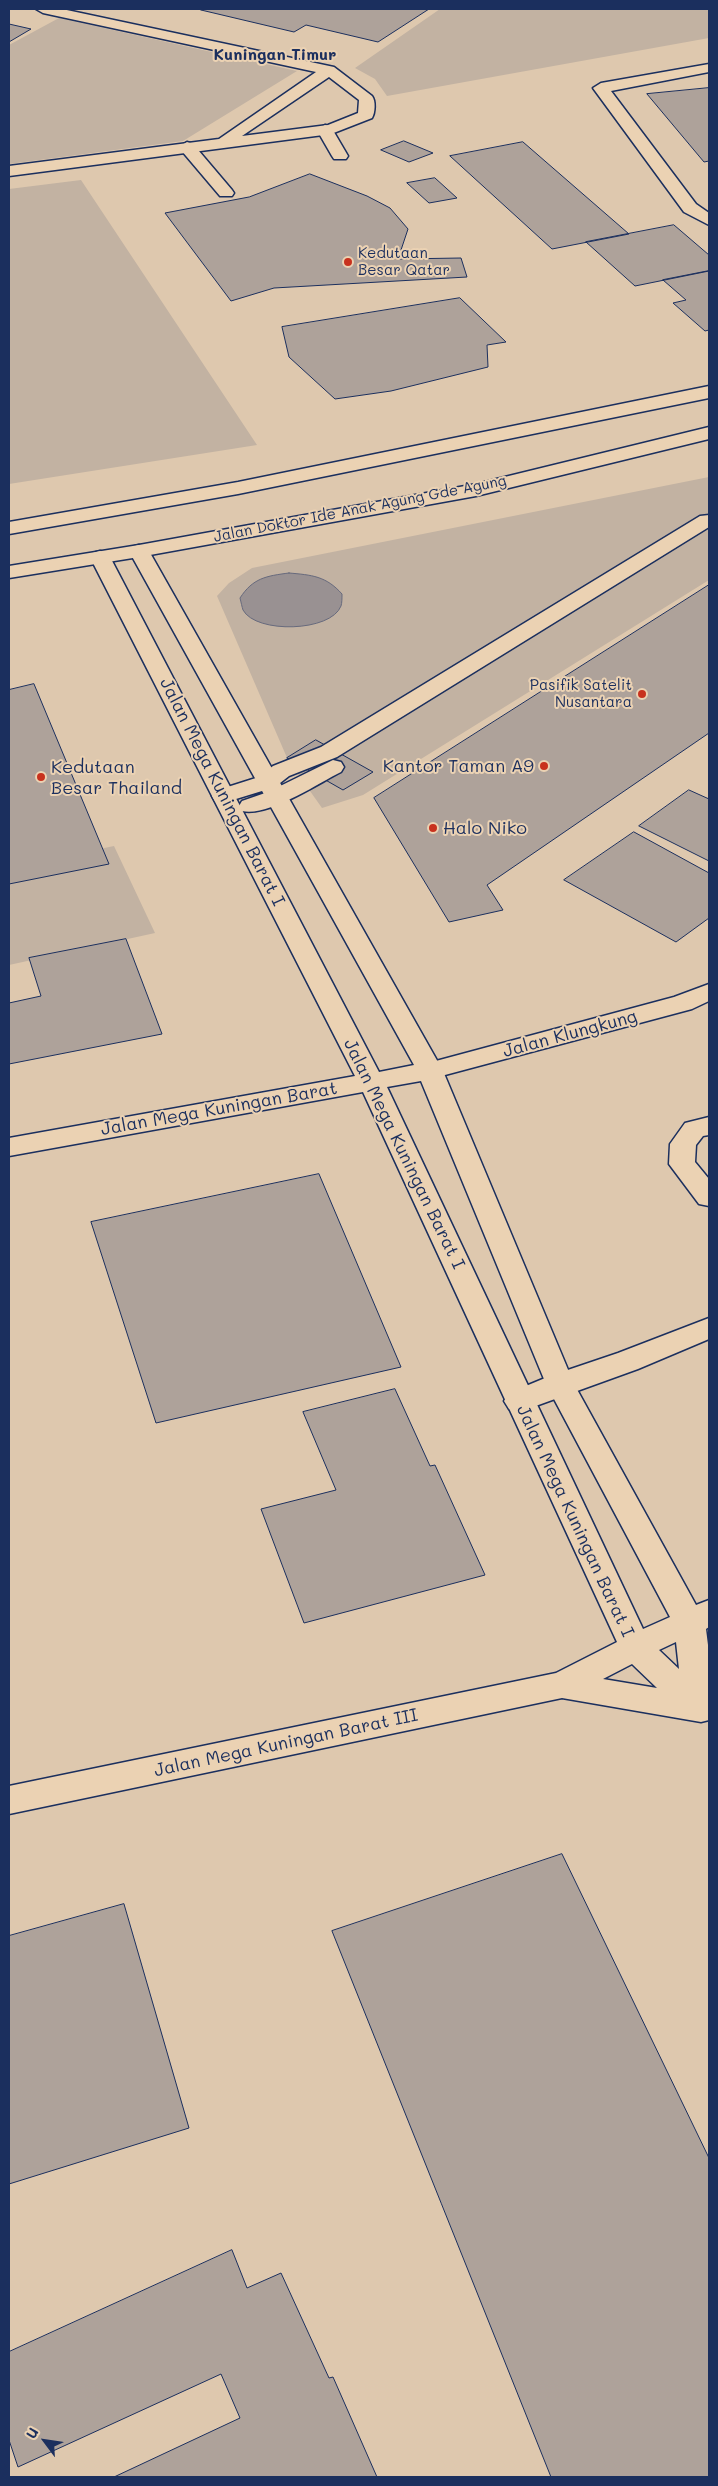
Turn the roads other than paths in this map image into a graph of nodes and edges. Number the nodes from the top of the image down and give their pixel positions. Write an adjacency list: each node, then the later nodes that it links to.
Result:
1 (43, 9): 3 (street)
2 (709, 68): 10 (street)
3 (329, 70): 4 (street); 5 (street)
4 (325, 130): 5 (street); 7 (street)
5 (224, 142): 6 (street)
6 (187, 147): 8 (street); 9 (street)
7 (340, 156)
8 (9, 171)
9 (226, 193)
10 (709, 220)
11 (709, 392): 14 (street)
12 (709, 433): 15 (street, Jalan Doktor Ide Anak Agung Gde Agung)
13 (707, 514): 18 (street)
14 (9, 528)
15 (139, 550): 16 (street, Jalan Doktor Ide Anak Agung Gde Agung); 18 (street)
16 (100, 557): 17 (street, Jalan Doktor Ide Anak Agung Gde Agung); 19 (street, Jalan Mega Kuningan Barat I)
17 (9, 572)
18 (272, 790): 19 (street); 21 (street)
19 (228, 804): 22 (street, Jalan Mega Kuningan Barat I)
20 (709, 992): 21 (street, Jalan Klungkung)
21 (430, 1072): 22 (street, Jalan Mega Kuningan Barat); 27 (street)
22 (372, 1083): 24 (street, Jalan Mega Kuningan Barat); 28 (street, Jalan Mega Kuningan Barat I)
23 (709, 1126): 25 (street)
24 (9, 1147)
25 (709, 1197)
26 (709, 1328): 27 (street)
27 (560, 1384): 28 (street); 29 (street)
28 (519, 1401): 30 (street, Jalan Mega Kuningan Barat I)
29 (699, 1618): 30 (street, Jalan Mega Kuningan Barat III); 32 (street)
30 (634, 1647): 31 (street, Jalan Mega Kuningan Barat III); 32 (street, Jalan Mega Kuningan Barat I)
31 (562, 1685): 32 (street, Jalan Mega Kuningan Barat III); 33 (street, Jalan Mega Kuningan Barat III)
32 (707, 1713)
33 (9, 1800)

